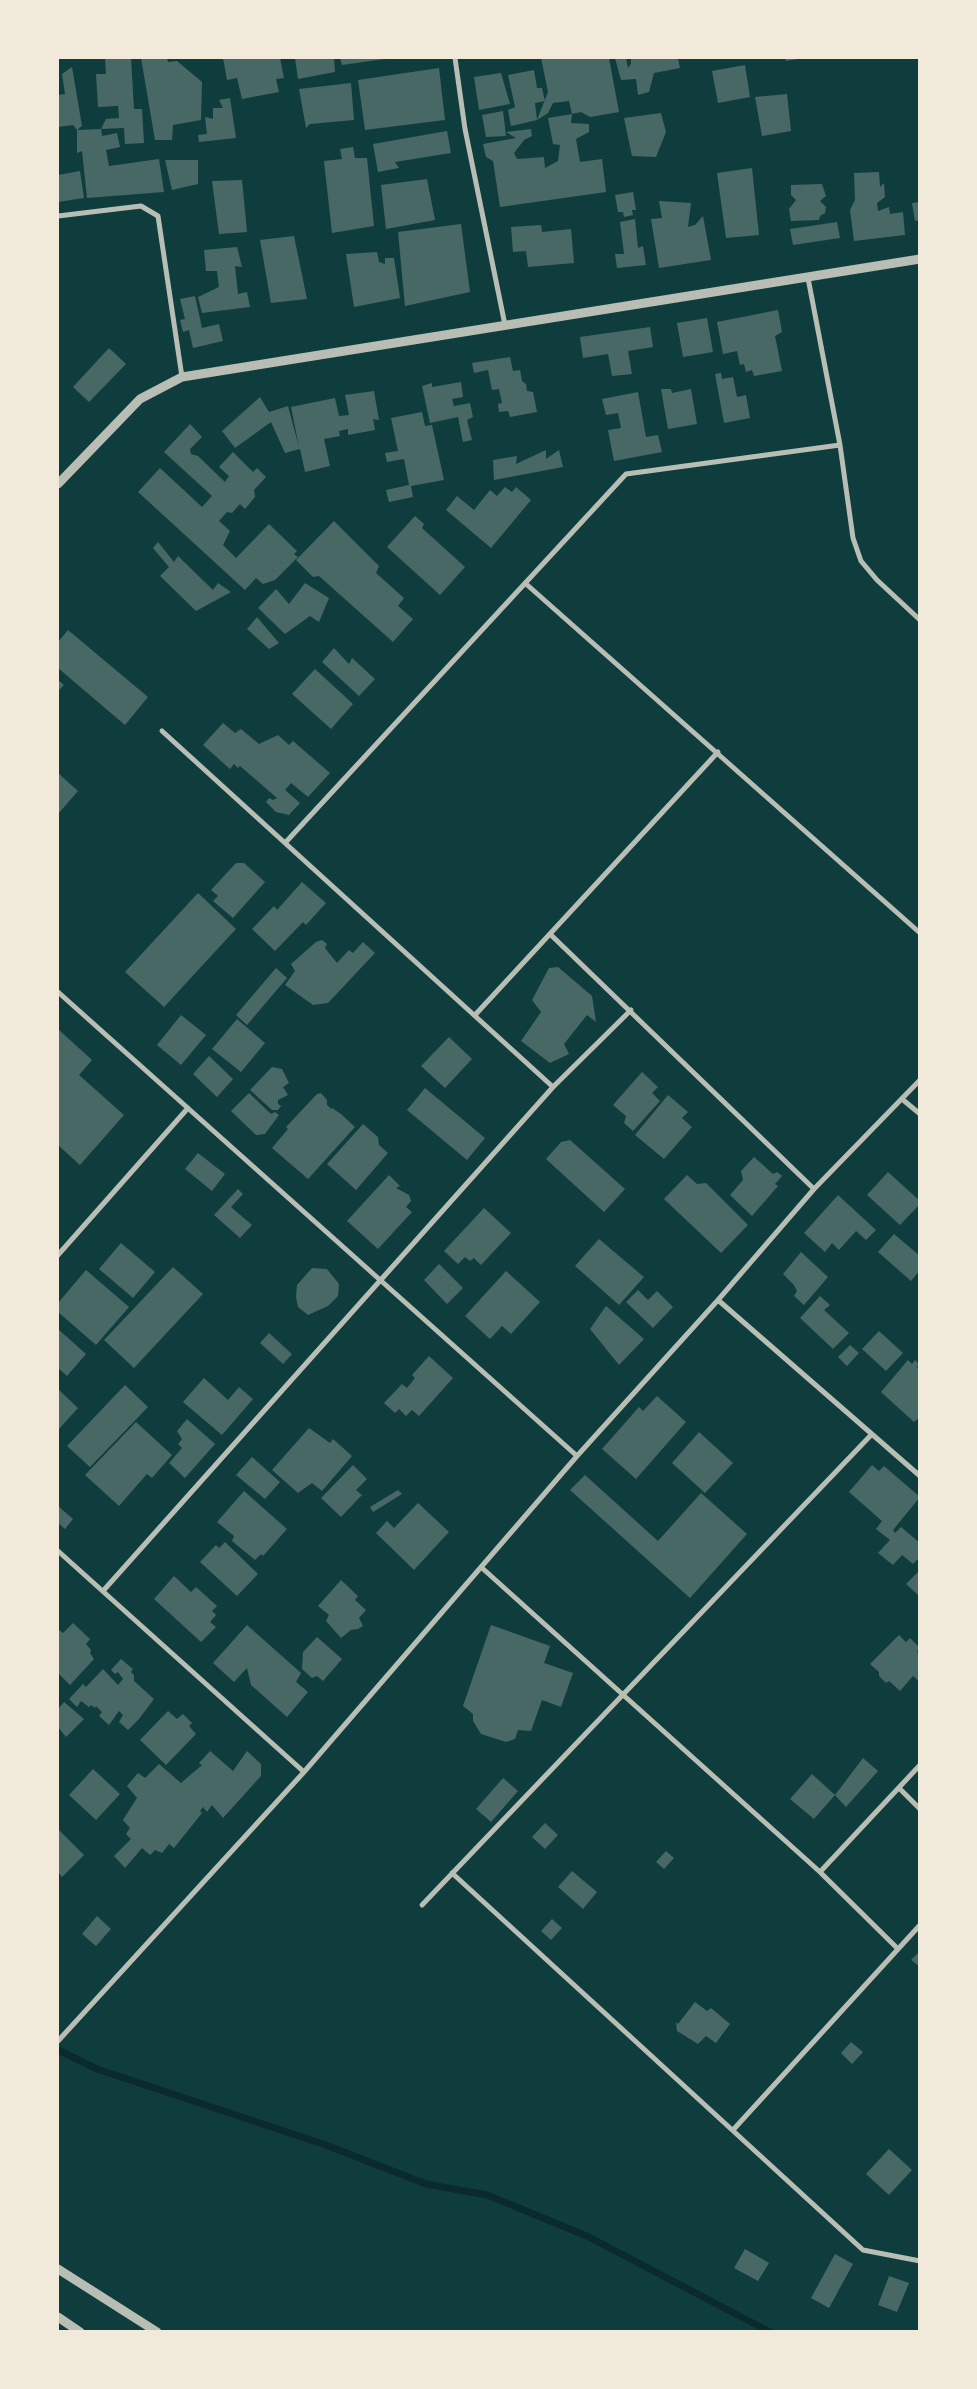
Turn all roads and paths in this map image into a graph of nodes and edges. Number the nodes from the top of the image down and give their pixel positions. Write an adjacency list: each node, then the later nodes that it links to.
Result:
1 (455, 58): 5 (street)
2 (58, 216): 6 (street)
3 (920, 260): 4 (street)
4 (808, 278): 5 (street); 7 (street)
5 (505, 325): 6 (street)
6 (182, 377): 8 (street)
7 (840, 445): 9 (street); 10 (street)
8 (58, 484)
9 (525, 583): 12 (street); 13 (street)
10 (920, 620)
11 (162, 731): 13 (street)
12 (718, 752): 14 (street); 15 (street)
13 (285, 843): 18 (street)
14 (920, 933)
15 (550, 934): 17 (street); 18 (street)
16 (58, 992): 22 (street)
17 (631, 1010): 20 (street); 24 (street)
18 (475, 1015): 20 (street)
19 (920, 1080): 21 (street)
20 (553, 1087): 26 (street)
21 (902, 1098): 23 (street); 24 (street)
22 (188, 1108): 25 (street); 26 (street)
23 (920, 1114)
24 (814, 1189): 27 (street)
25 (58, 1254)
26 (380, 1280): 29 (street); 33 (street)
27 (718, 1300): 28 (street); 29 (street)
28 (872, 1434): 30 (street); 34 (street)
29 (577, 1456): 32 (street)
30 (920, 1476)
31 (58, 1551): 33 (street)
32 (481, 1567): 34 (street); 36 (street)
33 (103, 1591): 36 (street)
34 (623, 1694): 39 (street); 40 (street)
35 (920, 1764): 37 (street)
36 (304, 1772): 44 (street)
37 (899, 1788): 38 (street); 39 (street)
38 (920, 1809)
39 (820, 1872): 43 (street)
40 (452, 1873): 41 (street); 45 (street)
41 (422, 1905)
42 (920, 1925): 43 (street)
43 (897, 1948): 45 (street)
44 (58, 2041)
45 (733, 2130): 46 (street)
46 (920, 2261)
47 (58, 2269): 50 (street)
48 (59, 2320): 49 (street)
49 (80, 2332)
50 (157, 2332)

